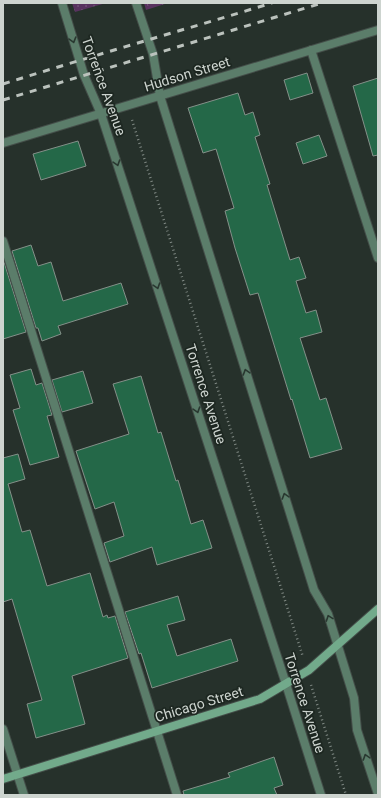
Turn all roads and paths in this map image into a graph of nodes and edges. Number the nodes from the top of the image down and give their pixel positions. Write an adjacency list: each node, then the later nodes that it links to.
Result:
1 (62, 3): 6 (street, Torrence Avenue, one-way to 6)
2 (136, 3): 5 (street)
3 (378, 30): 4 (street, Hudson Street)
4 (311, 50): 5 (street, Hudson Street); 10 (street)
5 (160, 96): 6 (street, Hudson Street); 13 (street, one-way to 5)
6 (101, 114): 8 (street, Hudson Street); 14 (street, Torrence Avenue, one-way to 14)
7 (132, 120): 12 (path)
8 (3, 143)
9 (3, 241): 17 (street)
10 (378, 258)
11 (378, 609): 13 (main road, Chicago Street)
12 (298, 644)
13 (337, 645): 14 (main road, Chicago Street); 20 (street, one-way to 13)
14 (286, 684): 17 (main road, Chicago Street); 23 (street, Torrence Avenue)
15 (313, 690): 24 (path)
16 (3, 729): 18 (street)
17 (157, 731): 18 (main road, Chicago Street); 22 (street)
18 (17, 774): 19 (main road, Chicago Street); 21 (street)
19 (3, 779)
20 (378, 794)
21 (24, 795)
22 (177, 795)
23 (321, 795)
24 (346, 795)

